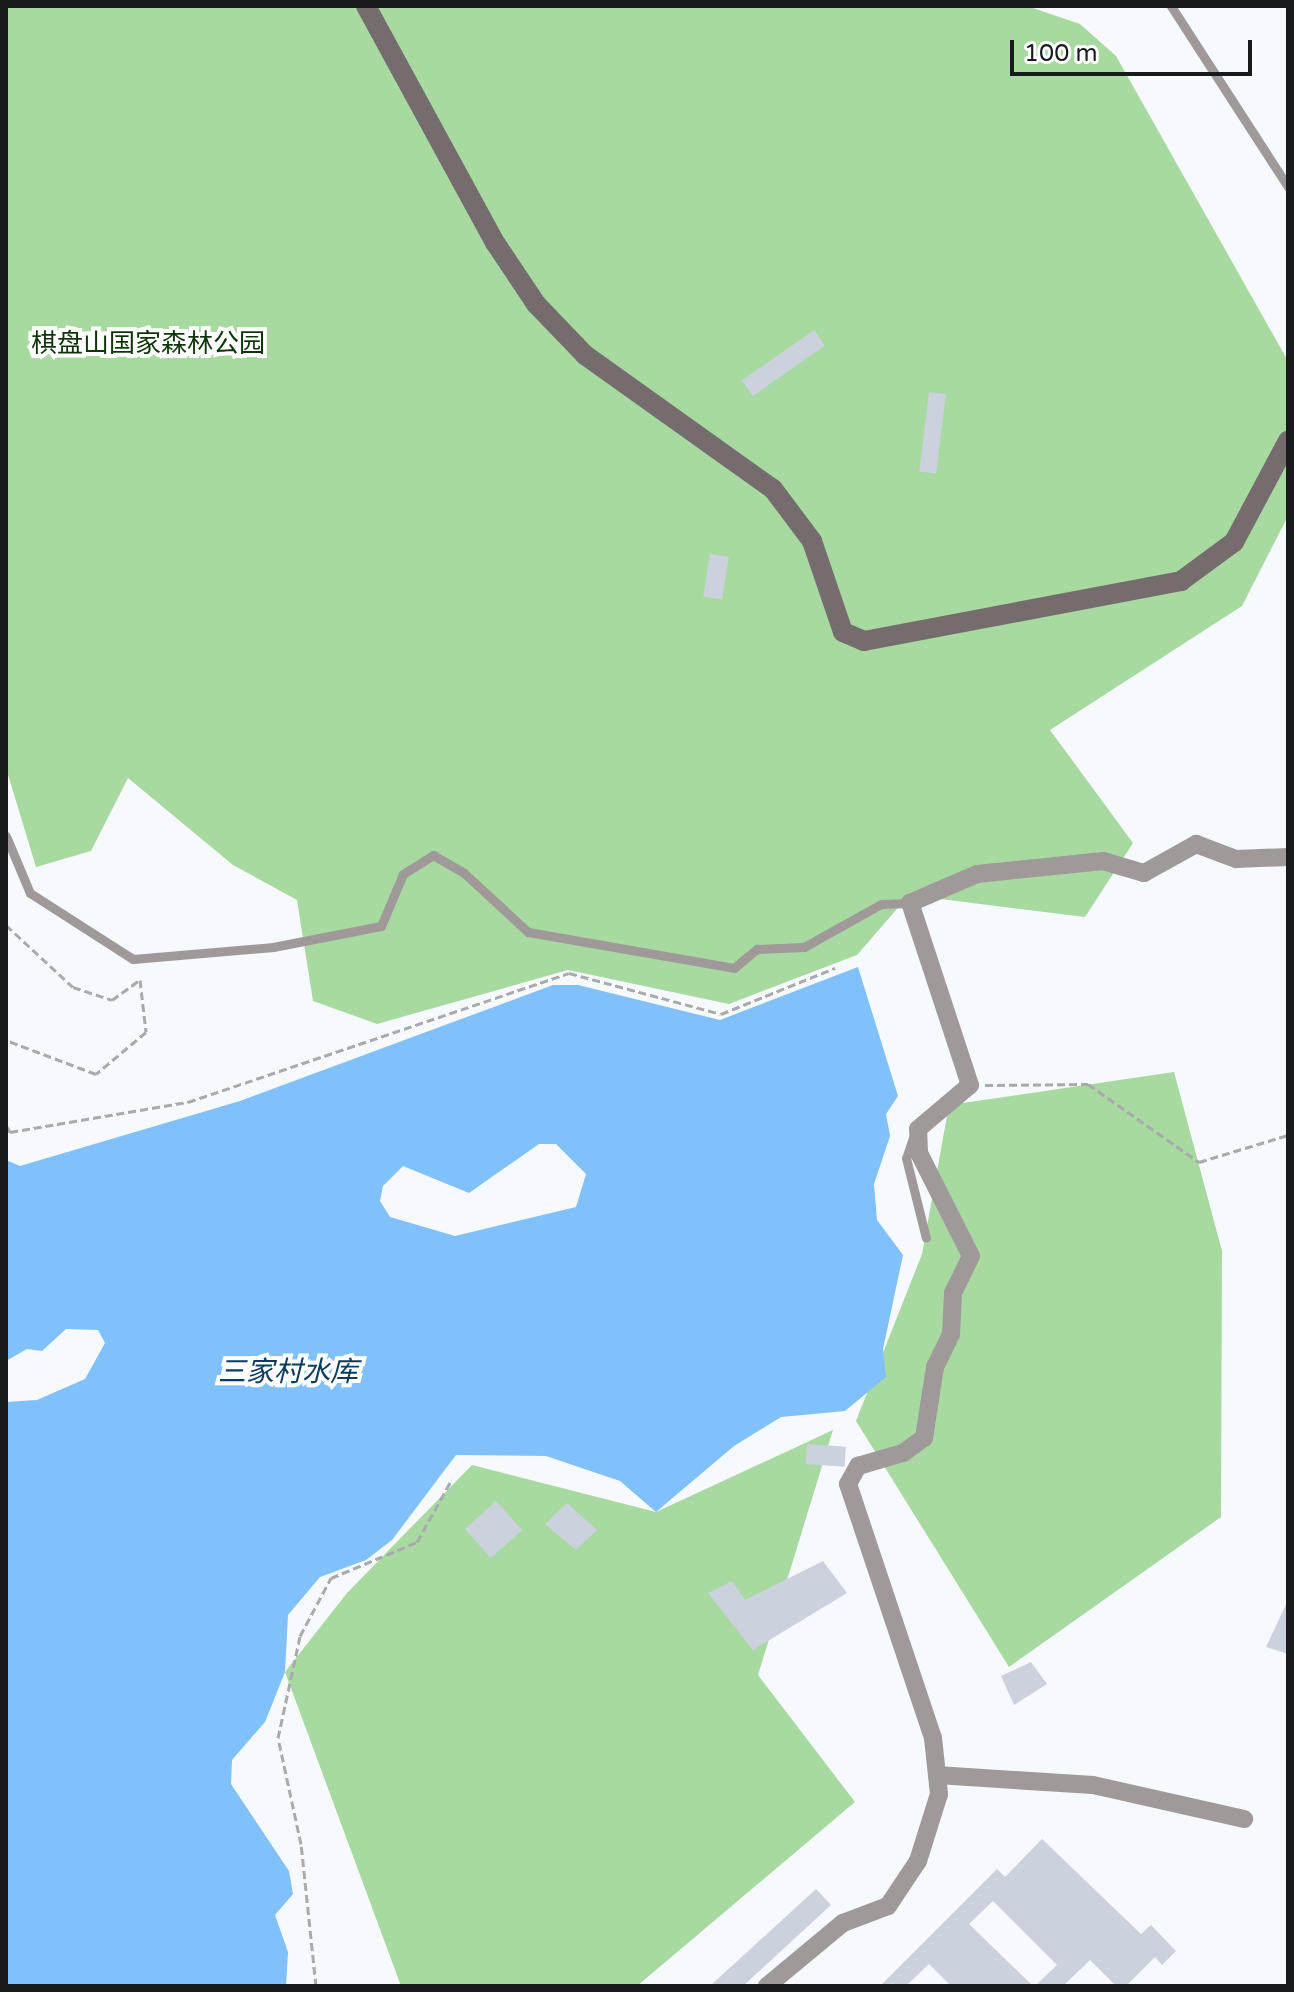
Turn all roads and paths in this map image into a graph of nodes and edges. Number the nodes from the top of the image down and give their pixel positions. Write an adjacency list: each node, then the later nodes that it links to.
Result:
1 (366, 6): 4 (street)
2 (1171, 6): 3 (lane)
3 (1288, 187)
4 (1288, 441)
5 (6, 836): 7 (lane)
6 (1288, 857): 7 (street)
7 (910, 903): 11 (street)
8 (6, 925): 10 (path)
9 (835, 968): 12 (path)
10 (6, 1040)
11 (970, 1085): 13 (street); 14 (path)
12 (6, 1125)
13 (918, 1129): 15 (lane); 17 (street)
14 (1288, 1135)
15 (926, 1238)
16 (452, 1479): 19 (path)
17 (937, 1775): 18 (street); 20 (street)
18 (1244, 1819)
19 (316, 1986)
20 (767, 1986)

